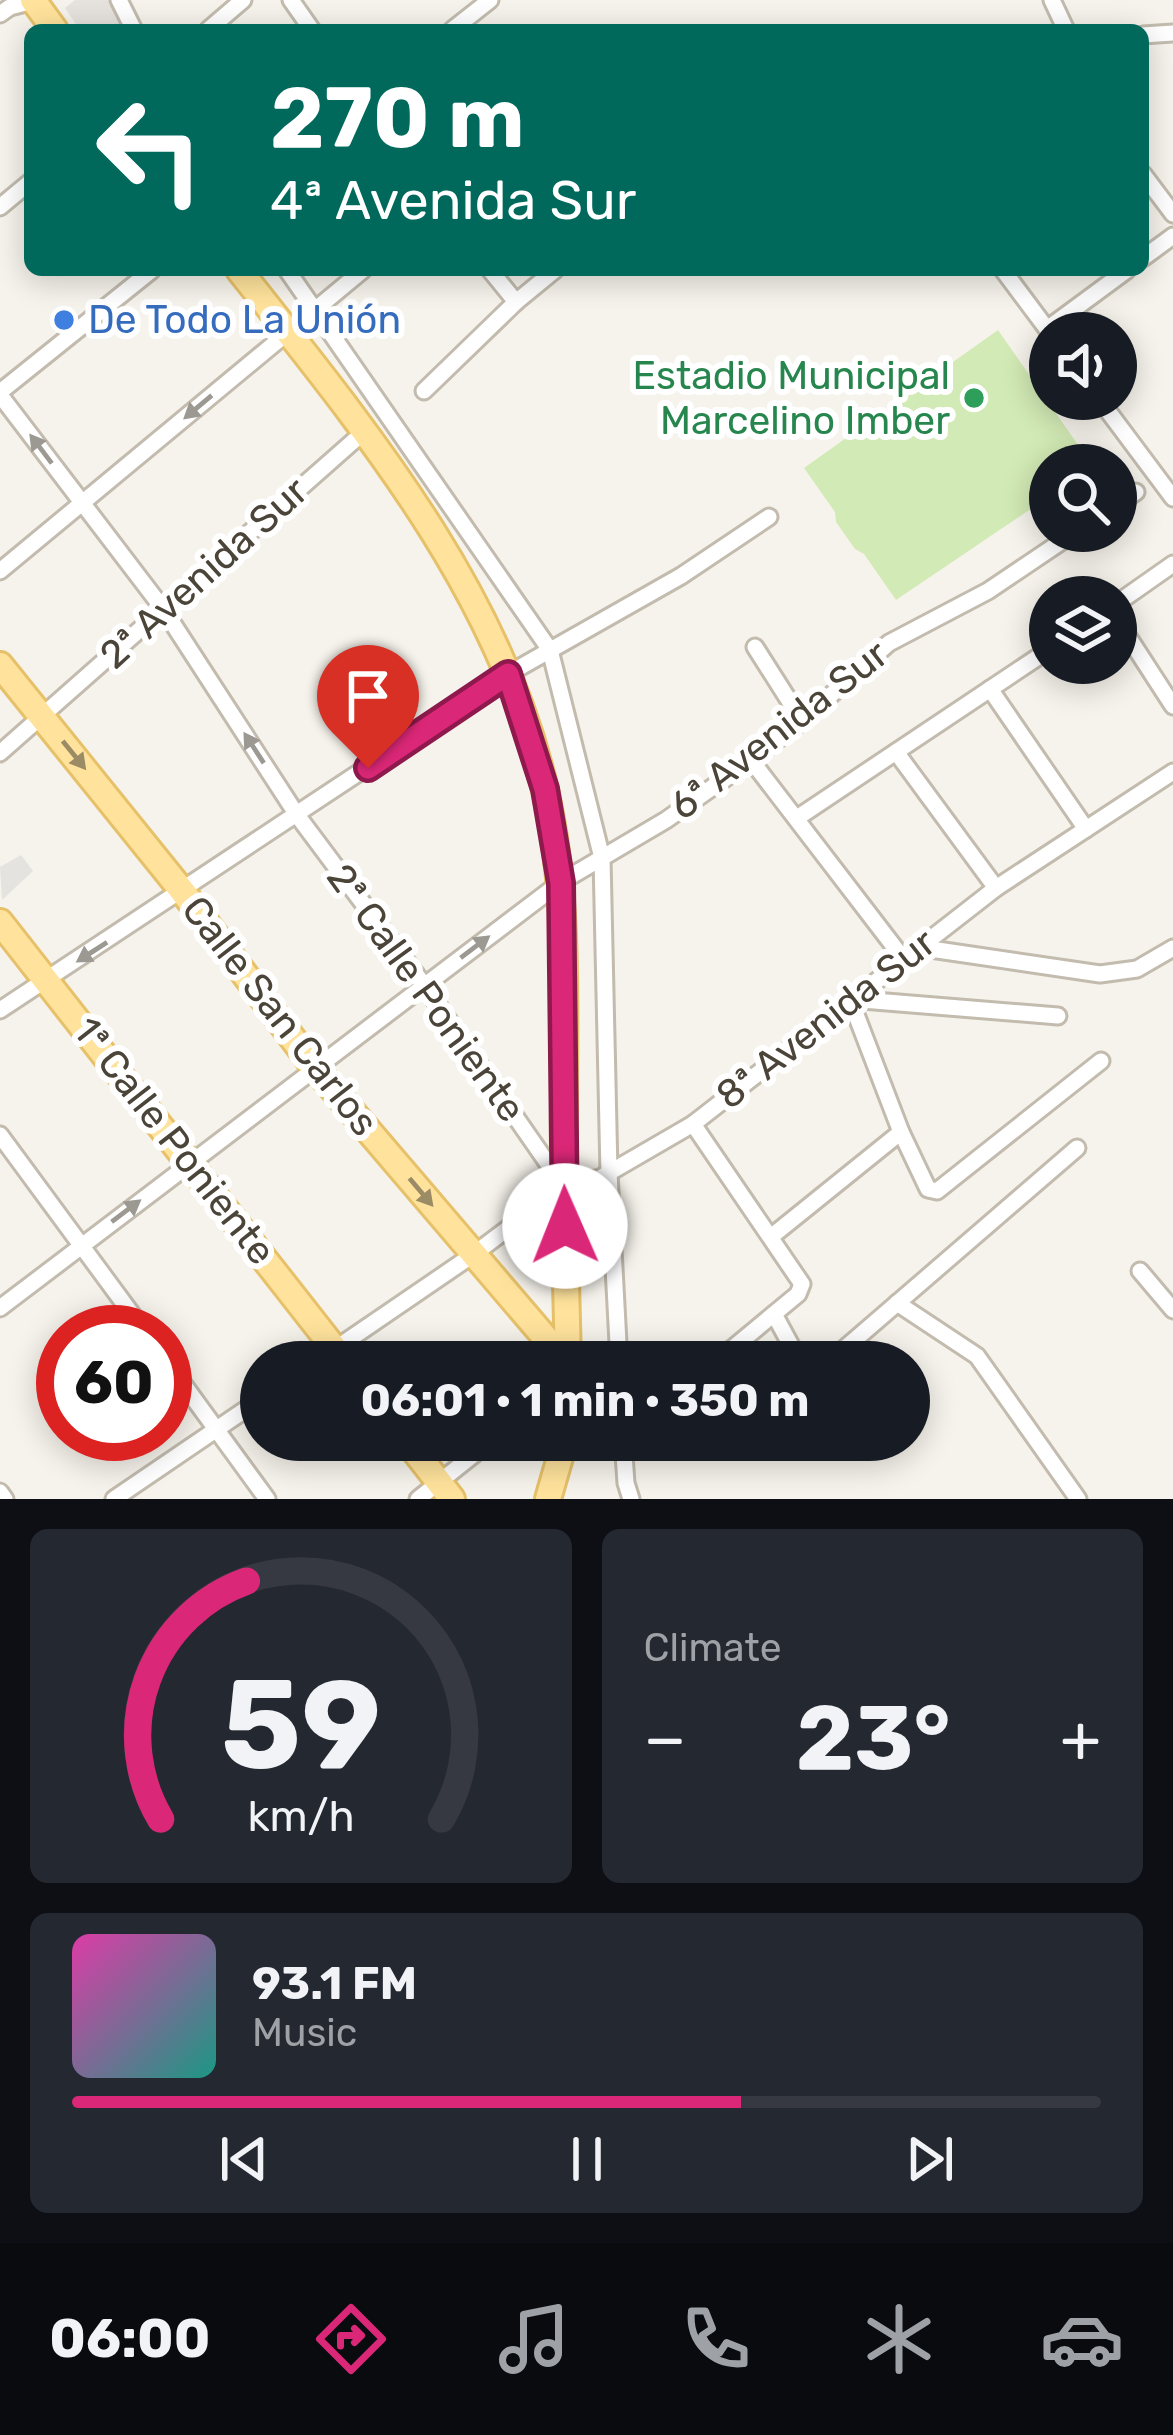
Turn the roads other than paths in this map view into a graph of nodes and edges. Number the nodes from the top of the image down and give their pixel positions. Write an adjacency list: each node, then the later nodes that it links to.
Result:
1 (33, 0): 4 (street)
2 (243, 0): 5 (street)
3 (490, 0): 6 (street)
4 (0, 14)
5 (215, 24)
6 (460, 24)
7 (1149, 182): 10 (street)
8 (24, 187): 9 (street)
9 (0, 207)
10 (1173, 214)
11 (145, 276): 25 (street)
12 (244, 276): 23 (main road)
13 (291, 276): 20 (street)
14 (355, 276): 20 (street)
15 (495, 276): 19 (street)
16 (548, 276): 19 (street)
17 (1007, 276): 21 (street)
18 (1119, 276): 22 (street)
19 (516, 302): 24 (street)
20 (314, 309): 23 (street); 37 (street)
21 (1034, 312)
22 (1073, 312)
23 (287, 332): 27 (main road); 29 (street, one-way to 29)
24 (424, 392)
25 (0, 393): 29 (street, 2ª Calle Poniente, one-way to 25)
26 (1115, 420): 28 (street)
27 (366, 430): 35 (street, 2ª Avenida Sur); 41 (main road)
28 (1173, 498)
29 (81, 504): 33 (street); 35 (street, 2ª Calle Poniente)
30 (770, 517): 37 (street)
31 (1046, 552): 45 (street, 6ª Avenida Sur)
32 (1173, 565): 34 (street)
33 (0, 572)
34 (1137, 590)
35 (164, 610): 44 (street, 2ª Avenida Sur); 50 (street, 2ª Calle Poniente, one-way to 35)
36 (755, 647): 45 (street)
37 (550, 650): 41 (street); 53 (street)
38 (1137, 650): 43 (street)
39 (1029, 663): 42 (street)
40 (0, 665): 44 (main road, Calle San Carlos)
41 (508, 674): 50 (street); 54 (main road)
42 (990, 689): 46 (street); 52 (street)
43 (1173, 706)
44 (42, 716): 47 (street, 2ª Avenida Sur); 56 (main road, Calle San Carlos, one-way to 56)
45 (802, 721): 48 (street, 6ª Avenida Sur)
46 (896, 752): 51 (street); 55 (street)
47 (0, 753)
48 (751, 760): 51 (street); 53 (street, 6ª Avenida Sur)
49 (1173, 772): 52 (street, 8ª Avenida Sur)
50 (297, 814): 56 (street); 62 (street, 2ª Calle Poniente)
51 (797, 818): 60 (street)
52 (1086, 829): 55 (street, 8ª Avenida Sur)
53 (602, 858): 54 (street, 6ª Avenida Sur); 73 (street)
54 (561, 883): 62 (street, 6ª Avenida Sur, one-way to 54); 74 (main road)
55 (996, 888): 58 (street, 8ª Avenida Sur)
56 (183, 892): 61 (street, one-way to 61); 67 (main road, Calle San Carlos)
57 (0, 922): 61 (main road, 1ª Calle Poniente)
58 (917, 947): 59 (street); 60 (street, 8ª Avenida Sur)
59 (1173, 948)
60 (902, 957): 63 (street, 8ª Avenida Sur)
61 (49, 981): 64 (street); 72 (main road, 1ª Calle Poniente)
62 (424, 985): 67 (street, 6ª Avenida Sur); 74 (street, 2ª Calle Poniente)
63 (850, 1000): 65 (street); 68 (street, 8ª Avenida Sur); 69 (street)
64 (0, 1010)
65 (1058, 1016)
66 (1102, 1060): 69 (street)
67 (314, 1067): 72 (street, 6ª Avenida Sur); 77 (main road, Calle San Carlos, one-way to 77)
68 (693, 1124): 73 (street, 8ª Avenida Sur); 75 (street)
69 (901, 1132): 75 (street)
70 (0, 1135): 76 (street)
71 (1077, 1148): 79 (street)
72 (190, 1162): 76 (street, 6ª Avenida Sur, one-way to 72); 84 (main road, 1ª Calle Poniente)
73 (609, 1173): 74 (street, 8ª Avenida Sur); 88 (street)
74 (563, 1187): 77 (street, 8ª Avenida Sur); 87 (main road)
75 (772, 1236): 83 (street)
76 (82, 1246): 80 (street); 81 (street, 6ª Avenida Sur)
77 (474, 1255): 85 (street, 8ª Avenida Sur); 86 (main road, Calle San Carlos)
78 (1140, 1271): 82 (street)
79 (897, 1303): 91 (street); 105 (street)
80 (125, 1305)
81 (0, 1308)
82 (1173, 1310)
83 (774, 1314): 89 (street); 90 (street)
84 (320, 1341)
85 (355, 1341)
86 (549, 1341)
87 (567, 1341)
88 (618, 1341)
89 (741, 1341)
90 (789, 1341)
91 (853, 1341)
92 (192, 1395): 94 (street)
93 (240, 1413): 94 (street)
94 (217, 1429): 100 (street); 101 (street)
95 (422, 1461): 99 (main road)
96 (473, 1461): 99 (street)
97 (559, 1461): 103 (main road)
98 (624, 1461): 104 (street)
99 (446, 1491): 102 (street)
100 (114, 1499)
101 (267, 1499)
102 (418, 1499)
103 (548, 1499)
104 (631, 1499)
105 (1078, 1499)

